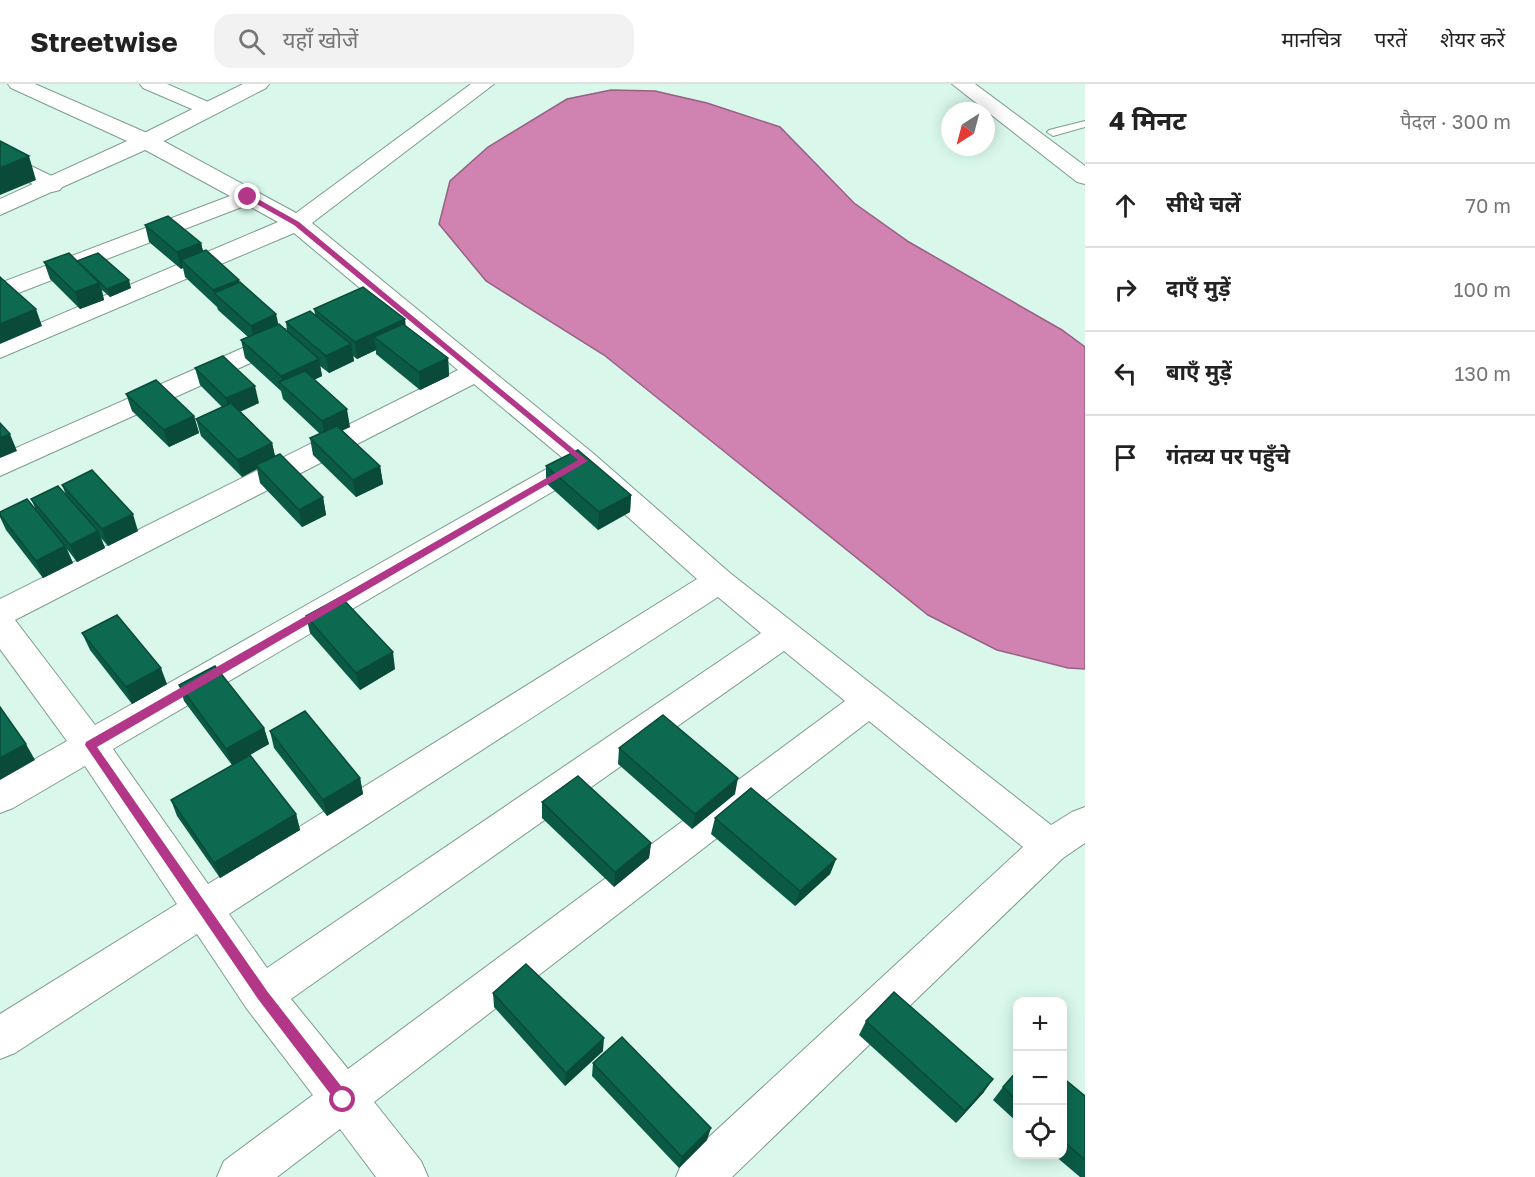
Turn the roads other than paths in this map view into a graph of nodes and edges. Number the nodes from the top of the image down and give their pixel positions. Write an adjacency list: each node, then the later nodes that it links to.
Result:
1 (18, 84): 10 (street)
2 (150, 84): 7 (street)
3 (259, 84): 7 (street)
4 (484, 84): 17 (street)
5 (962, 84): 13 (street)
6 (988, 84): 9 (street)
7 (208, 110): 10 (street)
8 (1085, 124): 9 (lane)
9 (1053, 132): 11 (street)
10 (146, 141): 14 (street); 15 (street)
11 (1085, 155)
12 (0, 158): 14 (street)
13 (1085, 177)
14 (52, 185): 16 (street)
15 (248, 197): 17 (street); 18 (street)
16 (0, 208)
17 (297, 223): 20 (street); 21 (street)
18 (0, 292)
19 (309, 327): 23 (street)
20 (0, 350)
21 (476, 372): 22 (street); 25 (street)
22 (584, 461): 24 (street); 29 (street)
23 (0, 466)
24 (718, 581): 27 (street); 33 (street)
25 (0, 613)
26 (0, 624): 29 (street)
27 (785, 633): 28 (street); 34 (street)
28 (870, 701): 32 (street); 36 (street)
29 (90, 745): 30 (street); 33 (street)
30 (0, 797)
31 (1085, 823): 32 (street)
32 (1050, 846): 39 (street)
33 (201, 908): 34 (street); 35 (street)
34 (262, 995): 36 (street)
35 (0, 1038)
36 (343, 1100): 37 (street); 38 (street)
37 (240, 1177)
38 (405, 1177)
39 (699, 1177)

